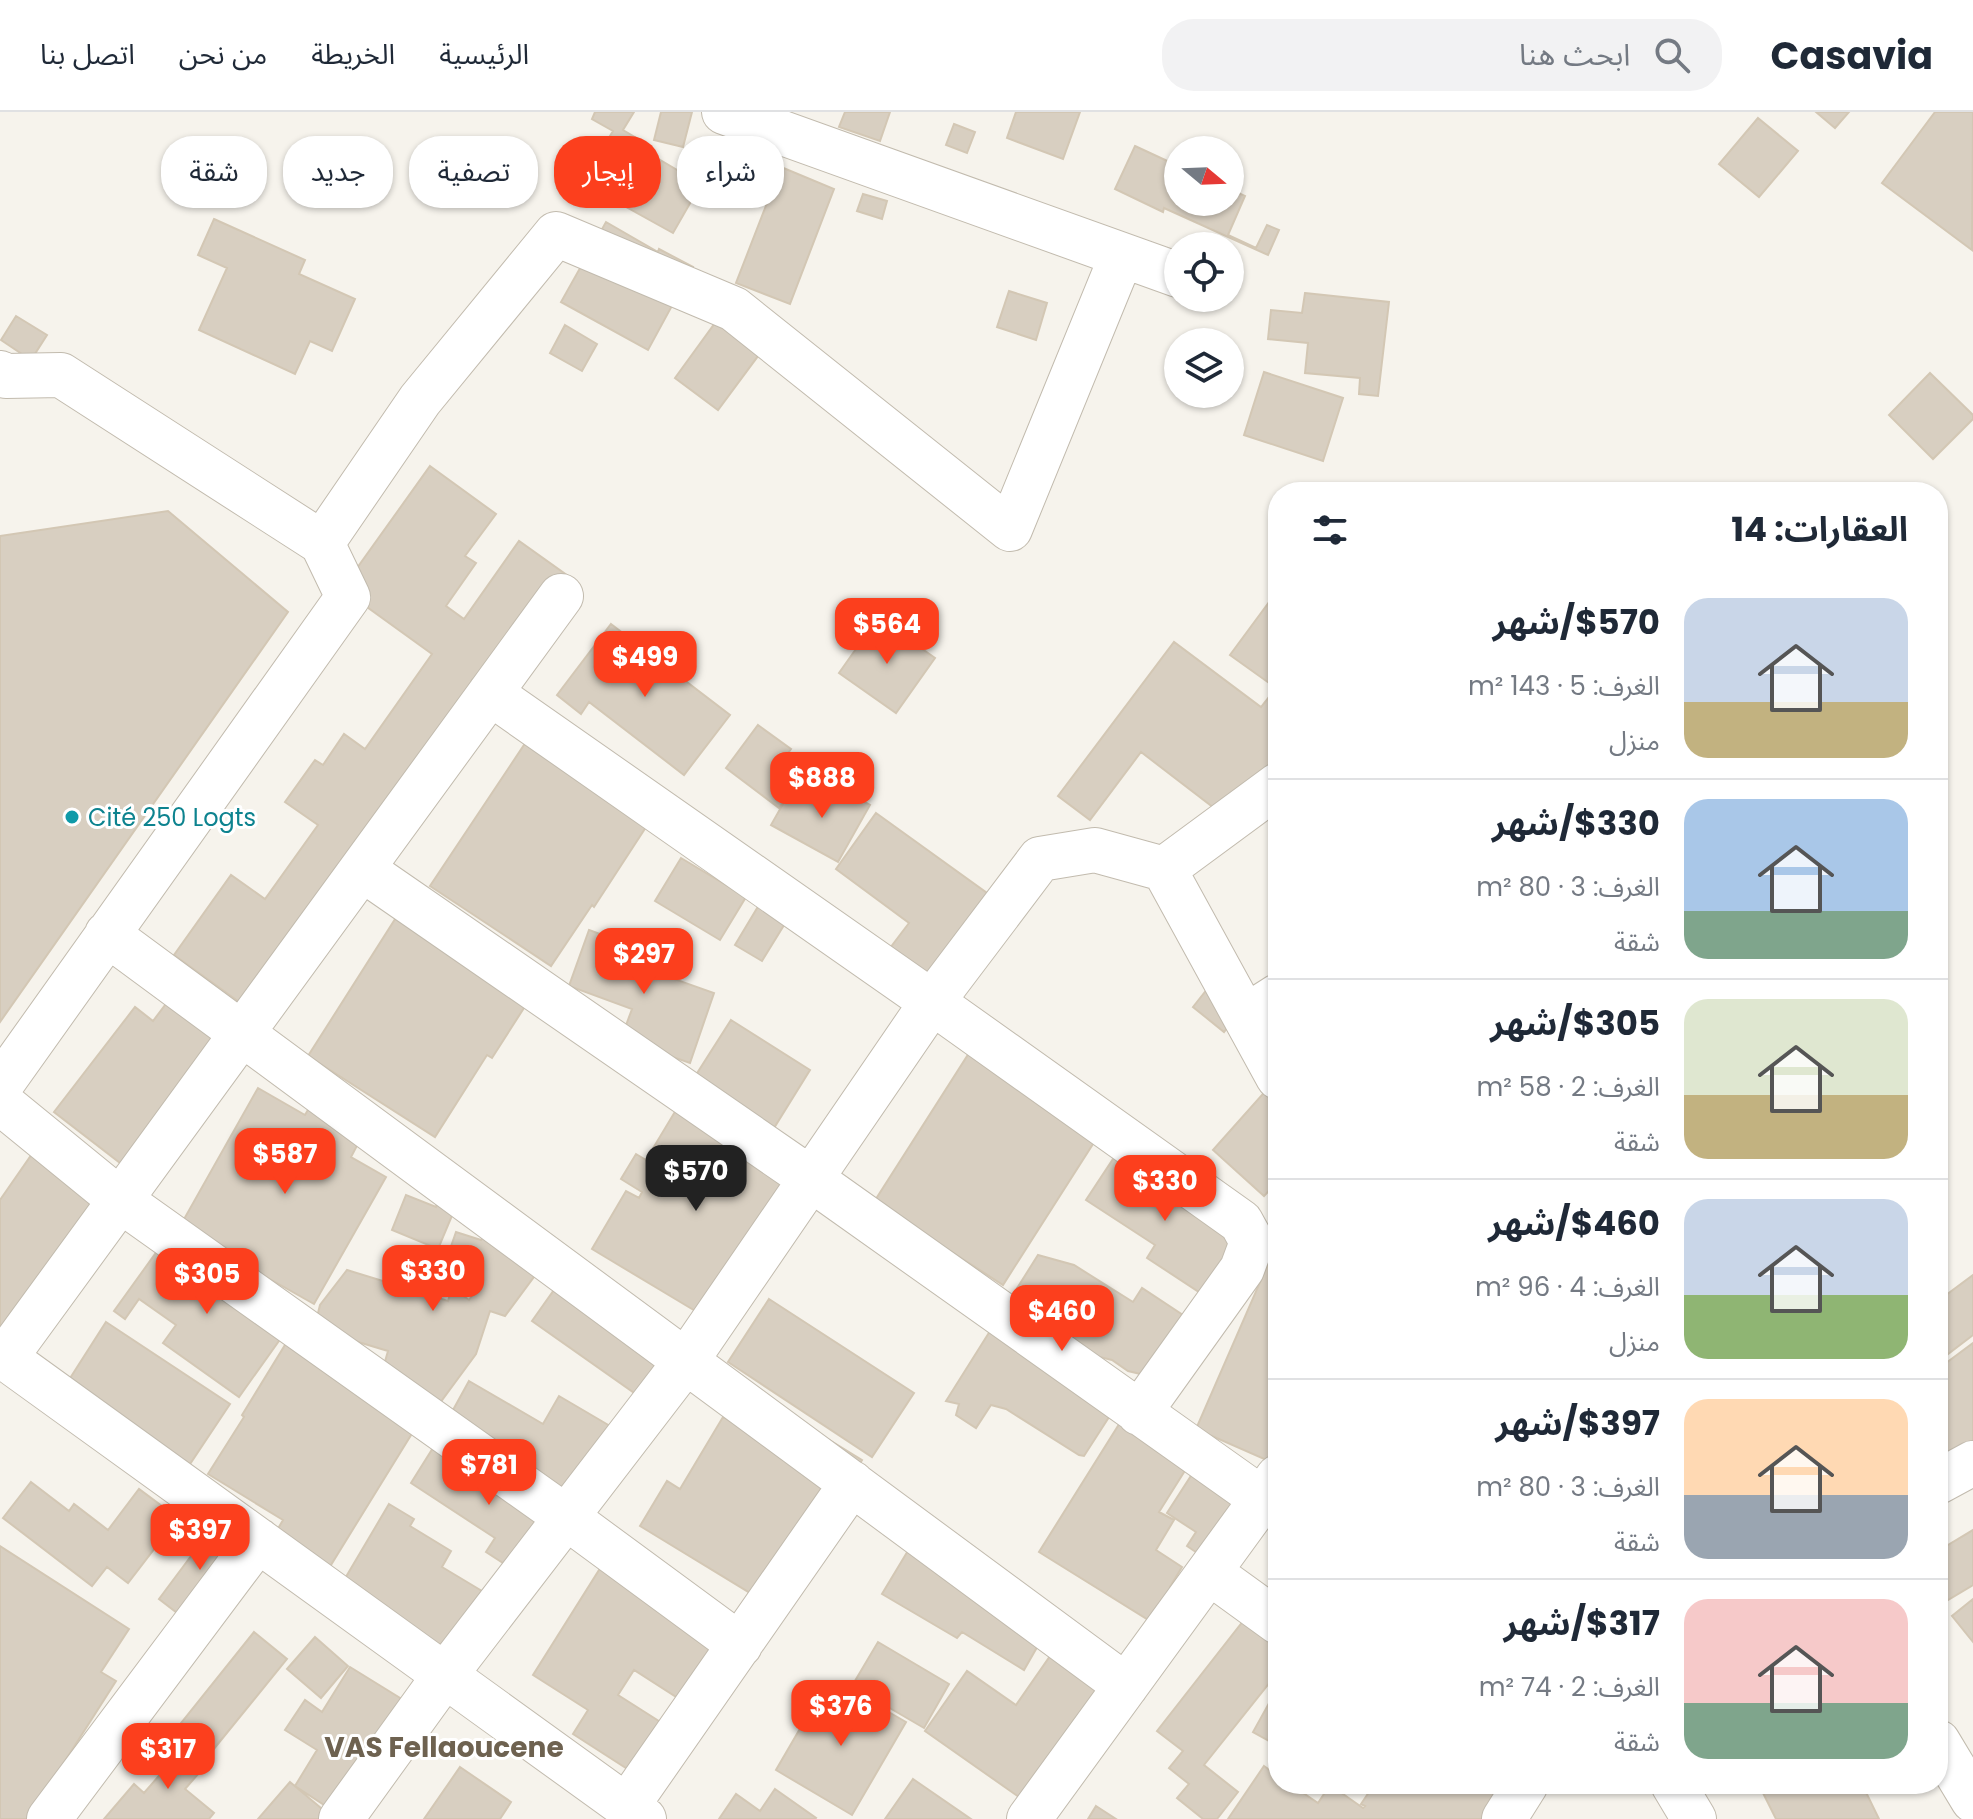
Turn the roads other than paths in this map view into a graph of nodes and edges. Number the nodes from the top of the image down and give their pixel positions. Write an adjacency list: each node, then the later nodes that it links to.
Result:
1 (724, 112): 2 (street)
2 (1122, 255): 3 (street); 5 (street)
3 (1164, 270)
4 (0, 373): 5 (street)
5 (322, 543): 11 (street)
6 (561, 596): 7 (street)
7 (490, 693): 9 (street); 12 (street)
8 (1268, 792): 10 (street)
9 (362, 869): 14 (street); 18 (street)
10 (1164, 869): 12 (street); 13 (street)
11 (107, 934): 14 (street); 16 (street)
12 (932, 1002): 18 (street); 22 (street)
13 (1262, 1007): 15 (street)
14 (241, 1033): 19 (street); 21 (street)
15 (1268, 1033)
16 (0, 1086)
17 (0, 1102): 19 (street)
18 (811, 1179): 21 (street); 22 (street)
19 (120, 1200): 20 (street); 28 (street)
20 (3, 1356): 29 (street)
21 (686, 1361): 25 (street); 28 (street)
22 (1139, 1413): 26 (street)
23 (1973, 1463): 24 (street)
24 (1948, 1477)
25 (852, 1483): 32 (street); 34 (street)
26 (1268, 1487)
27 (1268, 1491): 30 (street)
28 (566, 1517): 32 (street); 33 (street)
29 (258, 1540): 33 (street); 39 (street)
30 (1209, 1572): 31 (street); 34 (street)
31 (1268, 1615)
32 (740, 1645): 38 (street)
33 (445, 1675): 38 (street); 40 (street)
34 (1126, 1686): 41 (street)
35 (1948, 1759): 37 (street)
36 (1679, 1794): 42 (street)
37 (1973, 1800)
38 (636, 1813)
39 (49, 1819)
40 (341, 1819)
41 (1029, 1819)
42 (1694, 1819)

